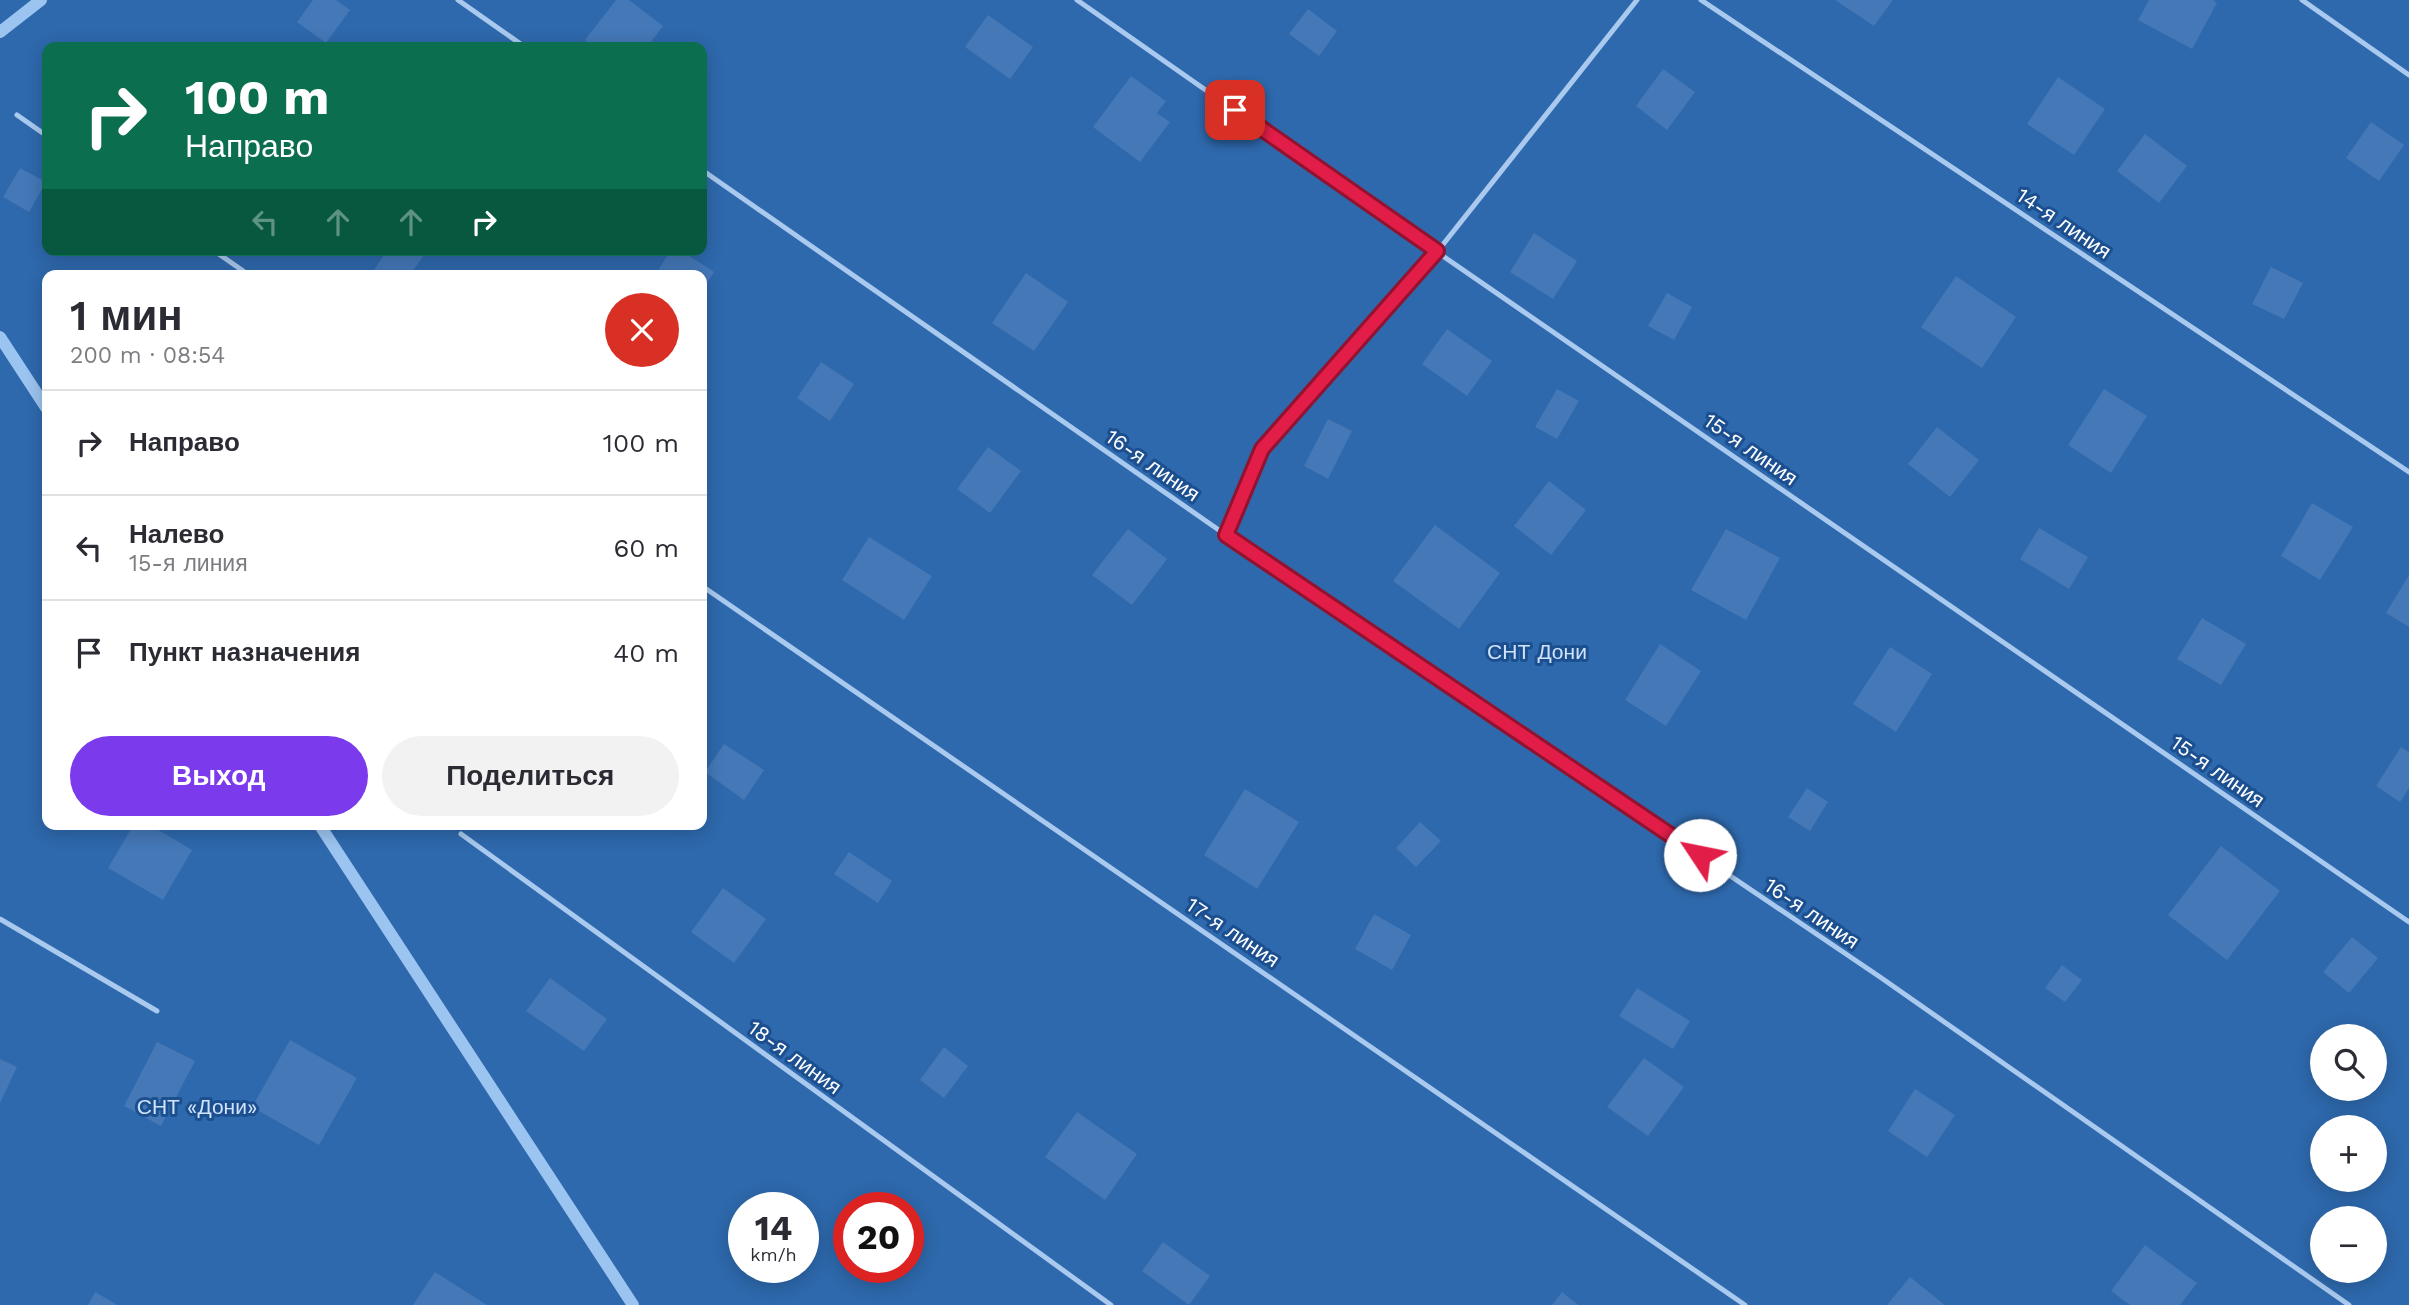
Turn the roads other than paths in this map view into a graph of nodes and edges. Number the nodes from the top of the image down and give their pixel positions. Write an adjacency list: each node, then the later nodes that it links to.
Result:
1 (458, 0): 6 (lane)
2 (1077, 0): 11 (lane, 15-я линия)
3 (1637, 0): 11 (lane)
4 (1701, 0): 14 (lane, 14-я линия)
5 (2302, 0): 7 (lane)
6 (519, 42)
7 (2409, 75)
8 (17, 115): 9 (lane)
9 (42, 132)
10 (707, 173): 15 (lane, 16-я линия)
11 (1437, 251): 15 (lane); 19 (lane, 15-я линия)
12 (222, 256): 13 (lane)
13 (242, 270)
14 (2409, 472)
15 (1226, 535): 23 (lane, 16-я линия)
16 (707, 589): 22 (lane, 17-я линия)
17 (461, 834): 21 (lane, 18-я линия)
18 (0, 919): 20 (lane)
19 (2409, 922)
20 (157, 1011)
21 (1111, 1305)
22 (1745, 1305)
23 (2349, 1305)

